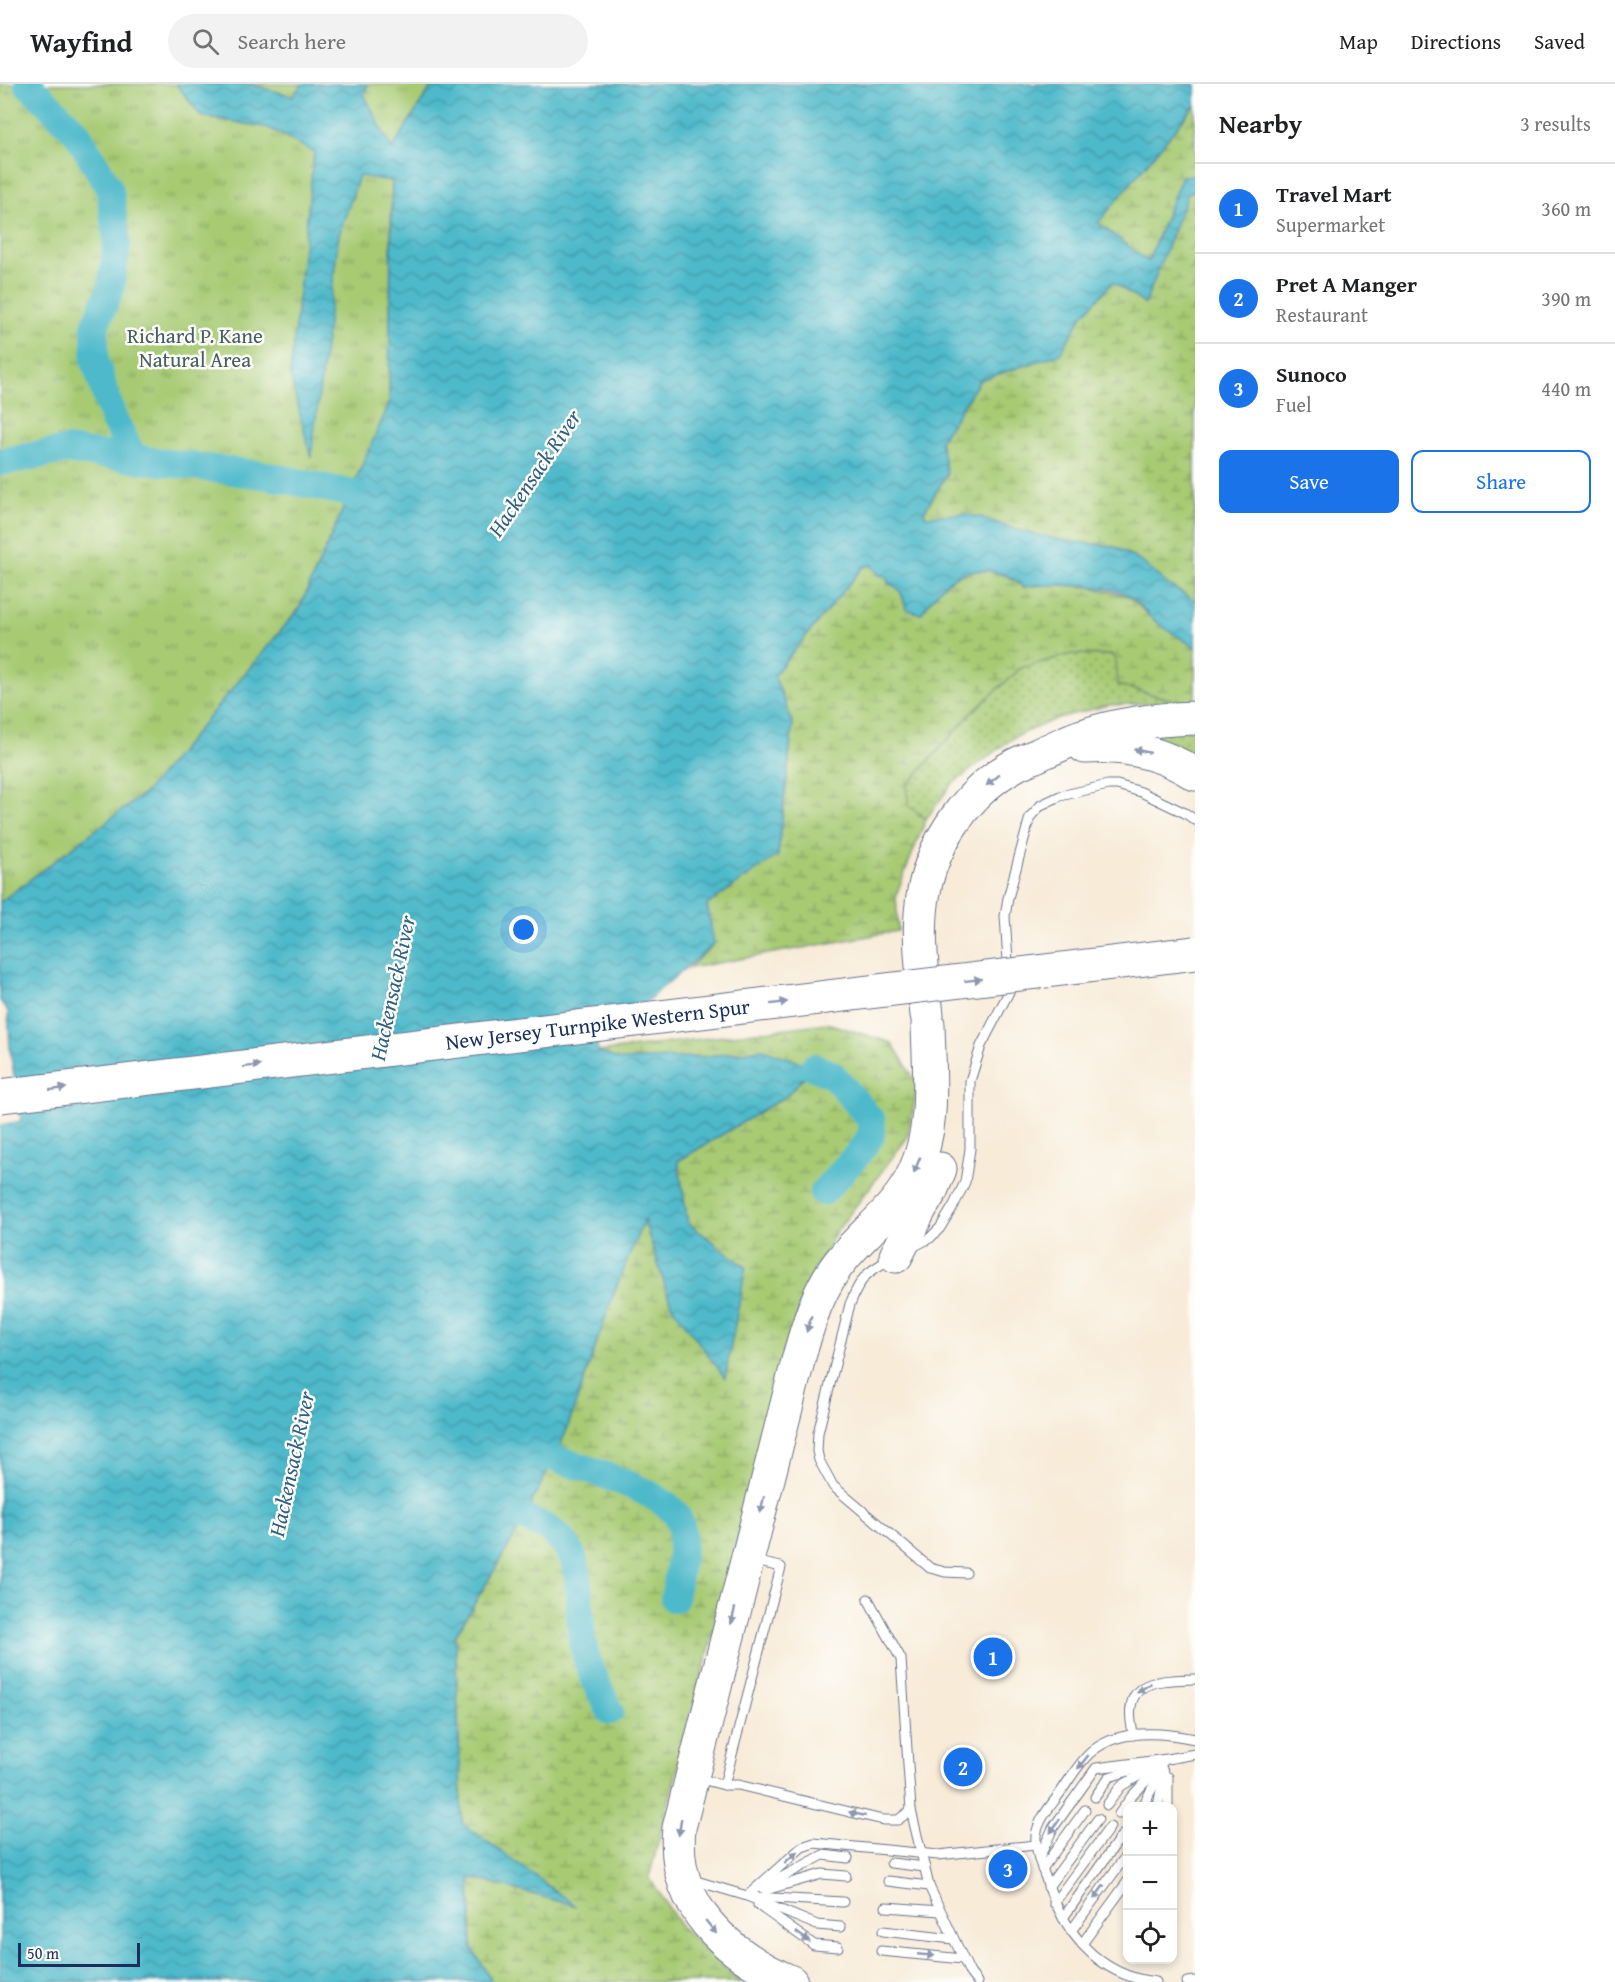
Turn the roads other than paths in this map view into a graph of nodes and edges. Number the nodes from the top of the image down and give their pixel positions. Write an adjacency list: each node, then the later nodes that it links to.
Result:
1 (1195, 718): 2 (highway)
2 (1044, 752): 3 (highway, one-way to 2); 7 (highway, one-way to 7)
3 (1195, 774)
4 (1195, 820): 10 (lane)
5 (1195, 931): 8 (highway, New Jersey Turnpike Western Spur)
6 (1195, 953): 9 (highway, New Jersey Turnpike Western Spur, one-way to 6, bridge)
7 (928, 1024): 10 (highway); 11 (highway, one-way to 11)
8 (0, 1073)
9 (0, 1096)
10 (896, 1257): 12 (lane)
11 (748, 1559): 19 (highway, one-way to 19); 20 (lane)
12 (966, 1573)
13 (868, 1599): 26 (lane)
14 (1195, 1679): 15 (lane, one-way to 15)
15 (1133, 1736): 16 (lane); 32 (lane, one-way to 32)
16 (1195, 1738)
17 (1195, 1754): 18 (lane)
18 (1167, 1759): 21 (lane); 22 (lane); 23 (lane); 24 (lane); 25 (lane); 28 (lane); 36 (lane, one-way to 36)
19 (692, 1777): 20 (lane); 41 (highway, one-way to 41)
20 (724, 1785): 26 (lane, one-way to 20)
21 (1095, 1797)
22 (1145, 1802)
23 (1159, 1802)
24 (1168, 1802)
25 (1107, 1805)
26 (911, 1810): 33 (lane)
27 (1085, 1810): 39 (lane)
28 (1119, 1814)
29 (1098, 1819): 44 (lane)
30 (1110, 1827): 48 (lane)
31 (1122, 1835): 51 (lane)
32 (1036, 1845): 33 (lane); 36 (lane)
33 (921, 1854): 38 (lane); 46 (lane, one-way to 33)
34 (1126, 1856): 54 (lane, one-way to 54)
35 (848, 1858): 46 (lane)
36 (1039, 1858): 39 (lane)
37 (891, 1863): 38 (lane)
38 (924, 1867): 43 (lane)
39 (1042, 1869): 44 (lane)
40 (846, 1876): 46 (lane)
41 (682, 1877): 46 (lane); 61 (highway, one-way to 61)
42 (888, 1881): 43 (lane)
43 (929, 1886): 50 (lane)
44 (1048, 1887): 48 (lane)
45 (1123, 1888): 56 (lane)
46 (747, 1896): 47 (lane); 52 (lane); 57 (lane, one-way to 57)
47 (843, 1902)
48 (1054, 1904): 51 (lane)
49 (886, 1907): 50 (lane)
50 (940, 1911): 55 (lane)
51 (1063, 1918): 54 (lane)
52 (841, 1927)
53 (884, 1931): 55 (lane)
54 (1071, 1931): 56 (lane)
55 (953, 1939): 59 (lane)
56 (1082, 1944): 63 (lane)
57 (838, 1947)
58 (881, 1951): 59 (lane, one-way to 59)
59 (963, 1959): 62 (lane)
60 (1195, 1981): 64 (lane)
61 (791, 1982)
62 (976, 1982)
63 (1156, 1982)
64 (1187, 1982)

